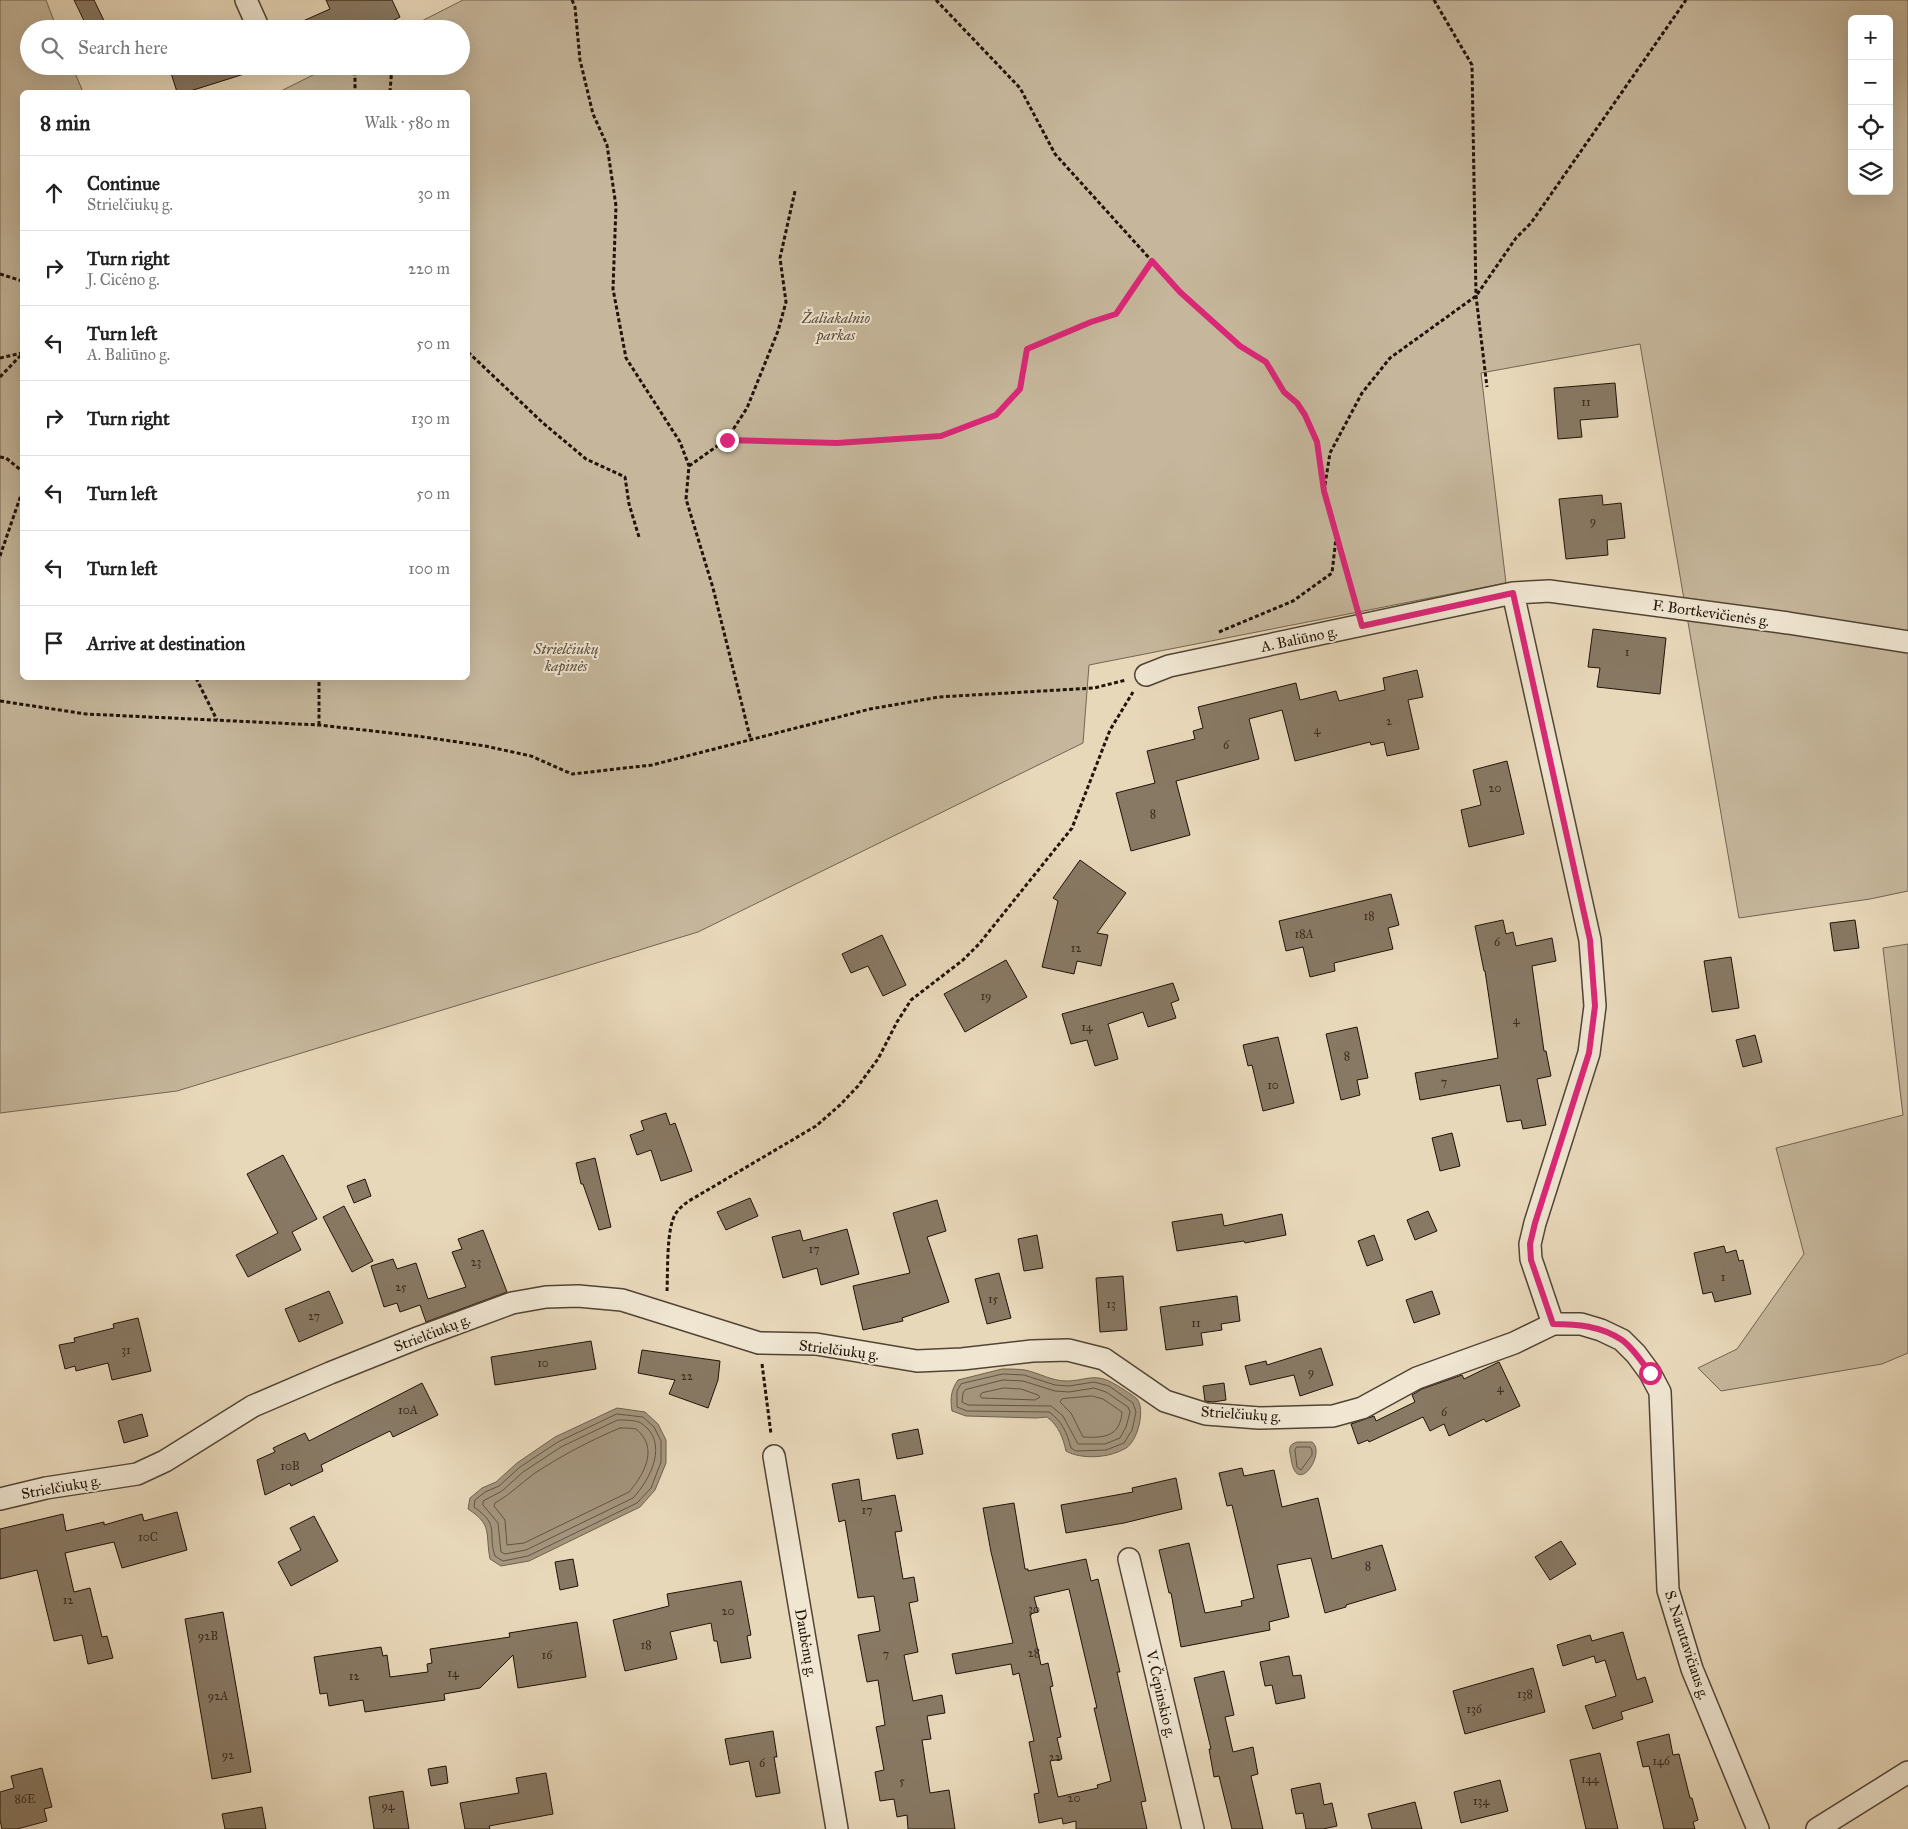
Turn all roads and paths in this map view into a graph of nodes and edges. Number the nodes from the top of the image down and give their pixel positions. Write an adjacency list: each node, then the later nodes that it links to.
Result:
1 (246, 0): 6 (street)
2 (572, 0): 24 (path)
3 (936, 0): 12 (path)
4 (1434, 0): 15 (path)
5 (1686, 0): 15 (path)
6 (255, 20)
7 (355, 75): 9 (path)
8 (391, 75): 10 (path)
9 (355, 90)
10 (390, 90)
11 (795, 191): 22 (path)
12 (1152, 261): 22 (path); 26 (path)
13 (0, 274): 14 (path)
14 (20, 280)
15 (1476, 296): 21 (path); 26 (path)
16 (20, 354): 19 (path)
17 (470, 354): 29 (path)
18 (20, 356): 20 (path)
19 (0, 358)
20 (0, 377)
21 (1487, 387)
22 (727, 440): 24 (path)
23 (0, 457): 25 (path)
24 (689, 466): 41 (path)
25 (20, 470)
26 (1324, 491): 28 (path)
27 (20, 498): 30 (path)
28 (1337, 534): 32 (path); 33 (path)
29 (639, 537)
30 (0, 556)
31 (1513, 593): 32 (street, A. Baliūno g.); 34 (street, F. Bortkevičienės g.); 43 (street)
32 (1362, 626): 35 (street, A. Baliūno g.)
33 (1214, 635)
34 (1908, 642)
35 (1146, 676): 41 (path); 42 (path)
36 (197, 680): 39 (path)
37 (319, 680): 40 (path)
38 (0, 701): 39 (path)
39 (217, 720): 40 (path)
40 (319, 725): 41 (path)
41 (751, 741)
42 (666, 1314): 44 (street, Strielčiukų g.); 47 (street, Strielčiukų g.)
43 (1553, 1324): 44 (street, Strielčiukų g.); 45 (street, Strielčiukų g.)
44 (760, 1343): 46 (path)
45 (1660, 1392): 52 (street, S. Narutavičiaus g.)
46 (774, 1456): 50 (street, Daubėnų g.)
47 (0, 1498)
48 (1129, 1559): 51 (street, V. Čepinskio g.)
49 (1908, 1772): 53 (street)
50 (836, 1829)
51 (1193, 1829)
52 (1758, 1829)
53 (1817, 1829)

